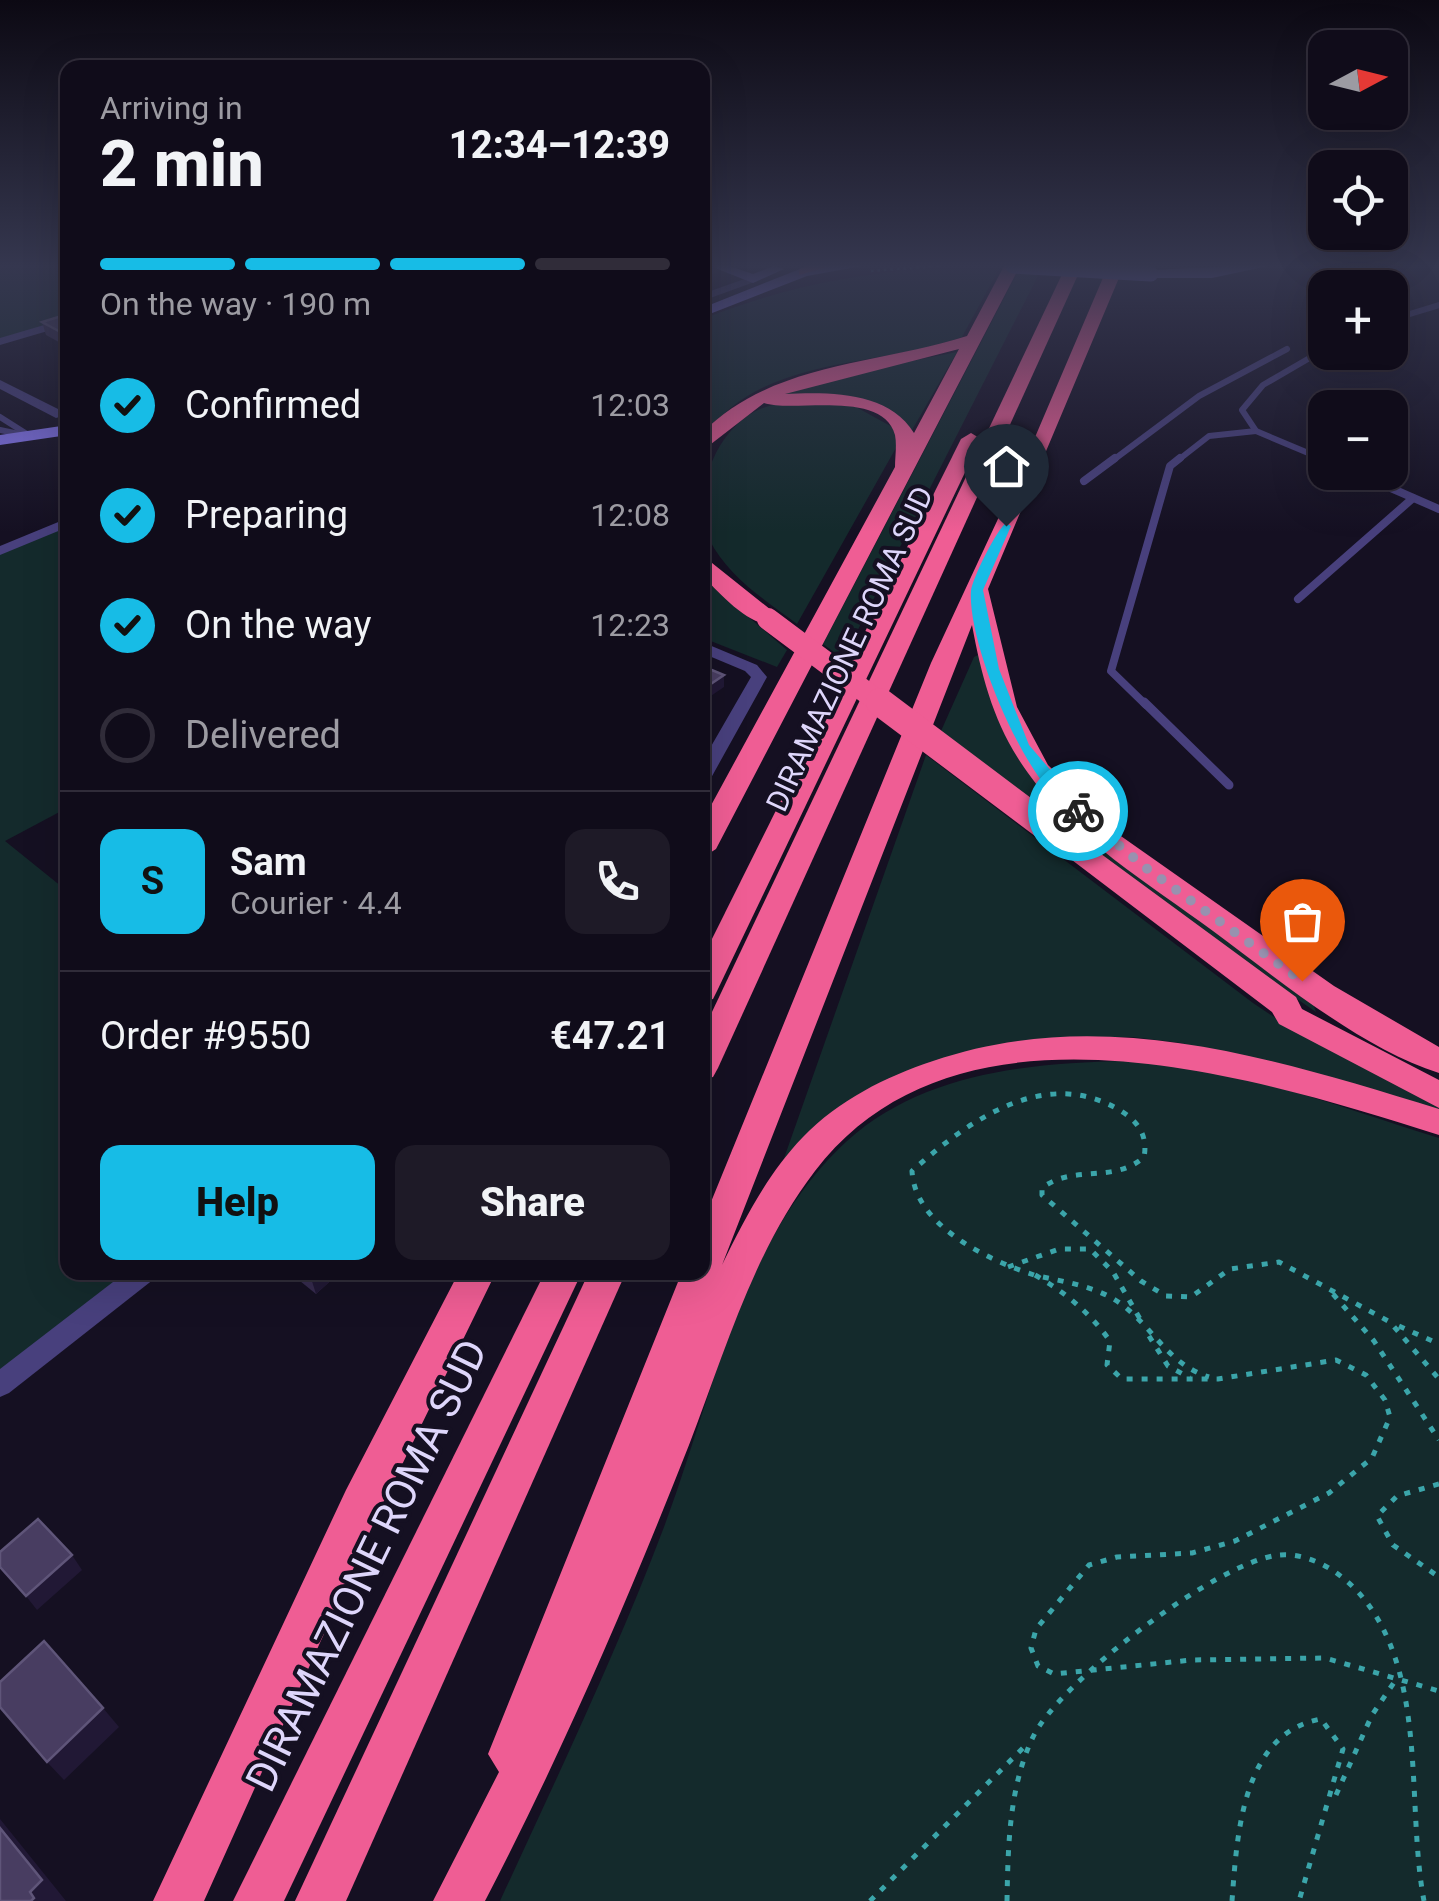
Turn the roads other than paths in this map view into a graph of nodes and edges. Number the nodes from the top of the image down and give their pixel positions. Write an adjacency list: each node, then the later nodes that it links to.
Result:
1 (924, 355): 10 (highway)
2 (965, 355): 20 (highway)
3 (1013, 355): 34 (highway, DIRAMAZIONE ROMA SUD)
4 (1033, 355): 36 (highway, DIRAMAZIONE ROMA SUD)
5 (1078, 355): 28 (highway)
6 (1276, 355): 21 (lane)
7 (1308, 359): 15 (lane)
8 (23, 380): 9 (street)
9 (2, 385): 12 (street)
10 (748, 404): 17 (highway); 20 (highway)
11 (0, 418): 16 (lane)
12 (60, 420)
13 (60, 424): 16 (street)
14 (0, 430): 16 (lane)
15 (1256, 431): 19 (lane); 32 (lane)
16 (30, 436): 18 (street)
17 (710, 436)
18 (0, 440)
19 (1308, 453)
20 (904, 470): 33 (highway)
21 (1084, 481)
22 (1395, 490): 23 (lane)
23 (1413, 498): 24 (lane); 29 (lane)
24 (1439, 508)
25 (60, 525): 26 (street)
26 (0, 551)
27 (710, 570): 35 (highway, bridge)
28 (977, 590): 37 (highway); 41 (highway)
29 (1298, 598)
30 (710, 649): 31 (street)
31 (710, 764)
32 (1228, 785)
33 (710, 834)
34 (710, 975)
35 (1285, 1004): 38 (highway); 39 (highway)
36 (710, 1051)
37 (1439, 1062)
38 (1439, 1081)
39 (1439, 1094)
40 (1439, 1122): 51 (highway)
41 (710, 1251)
42 (135, 1280): 47 (street)
43 (474, 1280): 48 (highway)
44 (560, 1280): 49 (highway, DIRAMAZIONE ROMA SUD)
45 (604, 1280): 50 (highway)
46 (698, 1280): 51 (highway)
47 (0, 1385)
48 (180, 1896)
49 (258, 1901)
50 (320, 1901)
51 (456, 1901)

